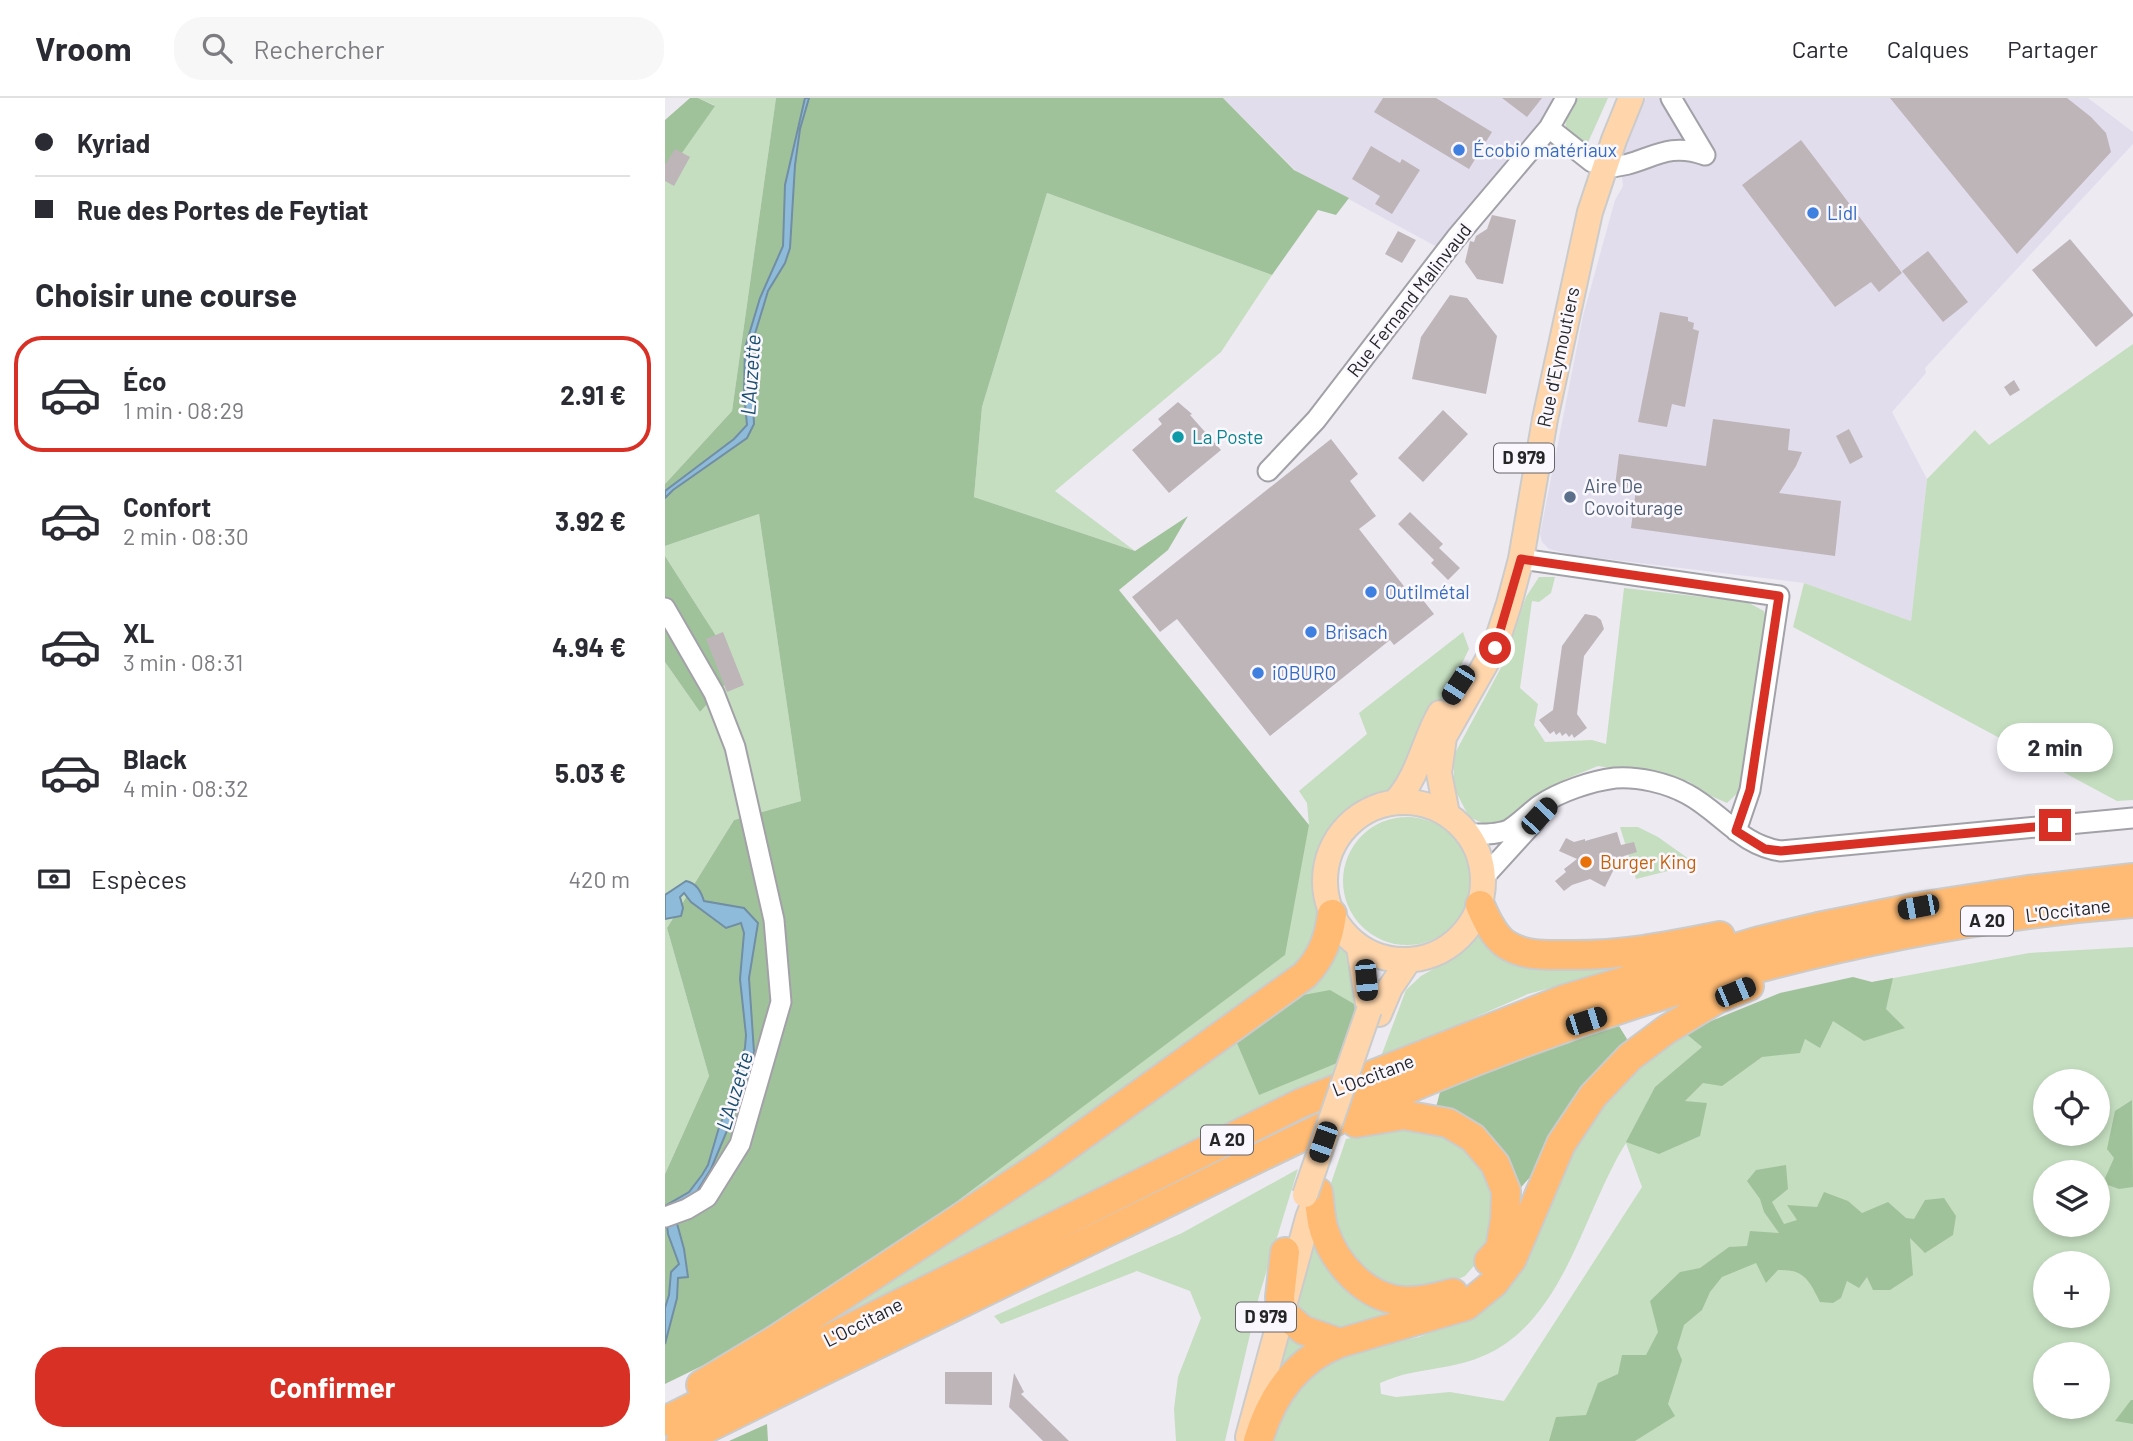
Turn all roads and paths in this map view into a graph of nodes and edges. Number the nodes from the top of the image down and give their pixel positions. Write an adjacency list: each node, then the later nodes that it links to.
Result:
1 (1566, 98): 5 (street, Rue Fernand Malinvaud)
2 (1617, 98): 6 (main road, D 979)
3 (1631, 98): 6 (main road, Rue d'Eymoutiers / D 979)
4 (1671, 98): 6 (street)
5 (1549, 128): 6 (street); 7 (street, Rue Fernand Malinvaud)
6 (1598, 165): 8 (main road, Rue d'Eymoutiers / D 979); 11 (main road, D 979)
7 (1268, 471)
8 (1521, 559): 12 (main road, Rue d'Eymoutiers / D 979); 14 (street)
9 (665, 608): 28 (street)
10 (1558, 796): 14 (street); 15 (street); 16 (street)
11 (1395, 802): 12 (main road); 20 (main road)
12 (1447, 814): 15 (main road)
13 (2133, 818): 14 (street)
14 (1736, 831)
15 (1468, 834): 16 (main road)
16 (1483, 877): 19 (main road)
17 (2133, 878): 21 (highway, L'Occitane / A 20)
18 (2133, 902): 23 (highway, L'Occitane / A 20)
19 (1480, 905): 21 (highway); 24 (main road)
20 (1332, 914): 22 (main road); 32 (highway)
21 (1818, 927): 33 (highway, L'Occitane / A 20)
22 (1359, 947): 24 (main road); 25 (main road, D 979)
23 (1843, 948): 26 (highway, L'Occitane / A 20); 31 (highway)
24 (1409, 960): 25 (main road, D 979)
25 (1374, 1012): 27 (main road, D 979, bridge)
26 (1293, 1141): 27 (highway); 34 (highway, L'Occitane / A 20)
27 (1311, 1193): 29 (main road, D 979); 30 (main road, D 979)
28 (665, 1217)
29 (1285, 1252): 30 (highway); 35 (main road, D 979)
30 (1282, 1311): 31 (highway); 36 (main road, D 979)
31 (1340, 1343): 37 (highway)
32 (665, 1409)
33 (665, 1421)
34 (681, 1441)
35 (1235, 1441)
36 (1247, 1441)
37 (1258, 1441)

